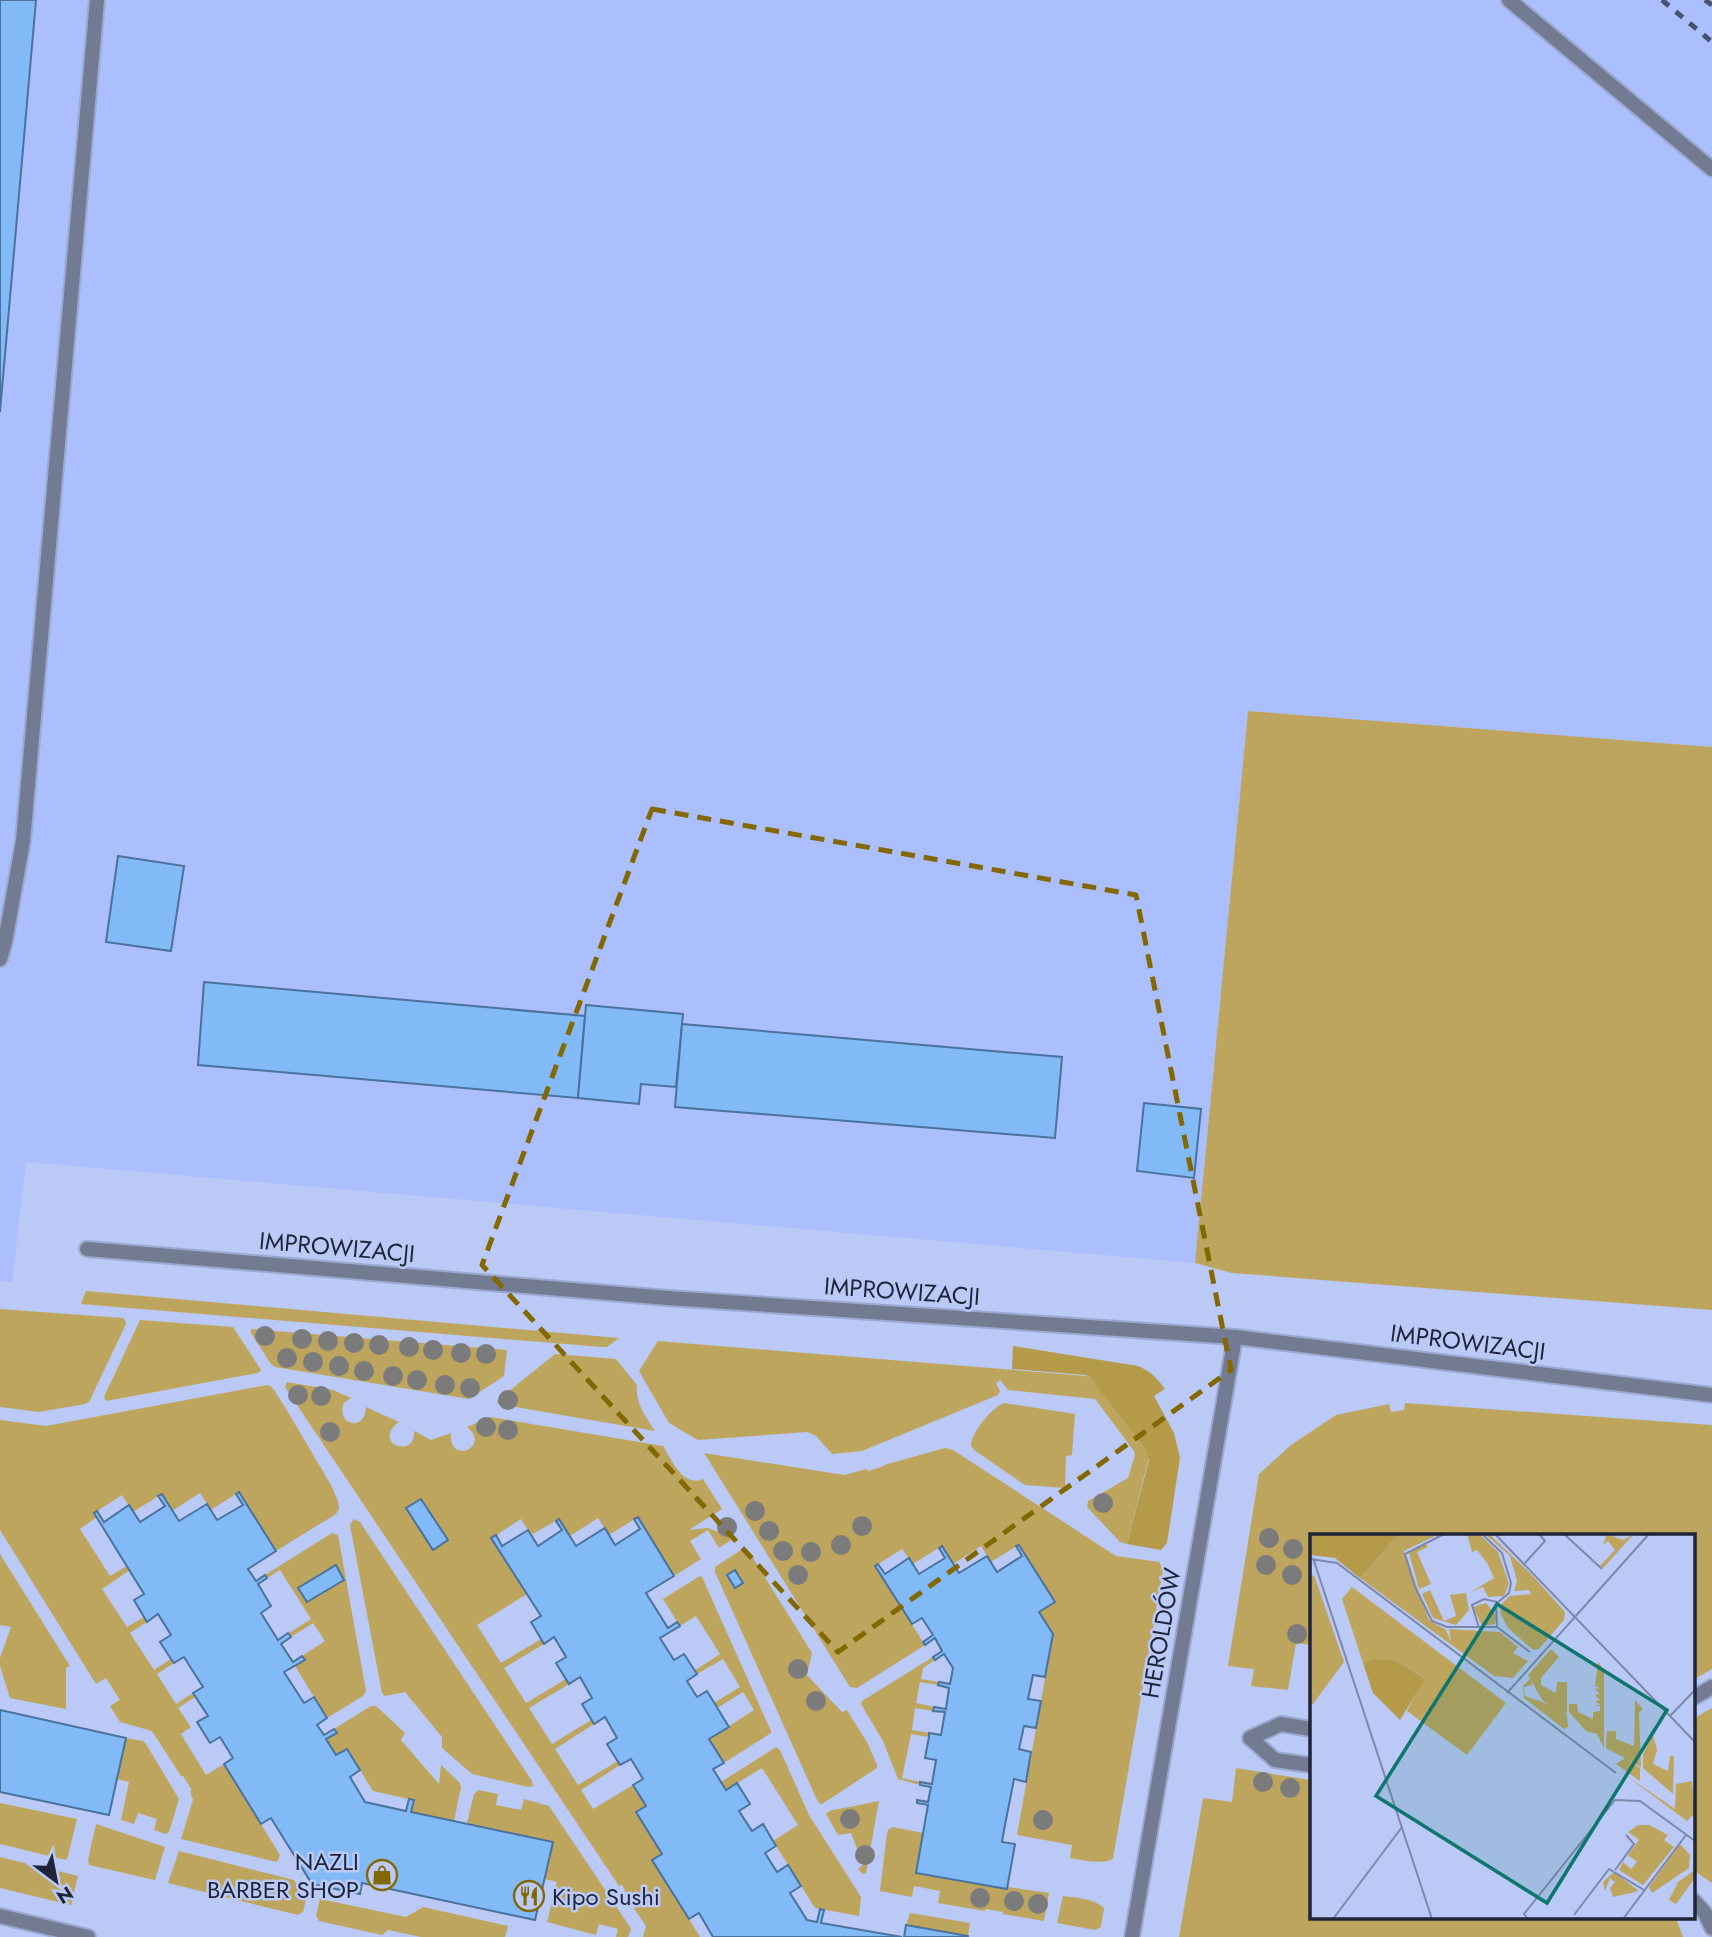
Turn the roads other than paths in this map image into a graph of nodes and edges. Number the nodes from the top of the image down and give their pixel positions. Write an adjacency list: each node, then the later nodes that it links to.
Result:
1 (97, 0): 4 (street)
2 (1509, 0): 3 (street)
3 (1712, 169)
4 (0, 959)
5 (87, 1249): 6 (street, IMPROWIZACJI)
6 (1235, 1337): 7 (street, IMPROWIZACJI); 16 (street, HEROLDÓW)
7 (1712, 1395)
8 (1712, 1687): 9 (street)
9 (1694, 1697)
10 (1310, 1729): 11 (street)
11 (1310, 1765)
12 (1694, 1901): 14 (street)
13 (0, 1916): 15 (street)
14 (1712, 1928)
15 (88, 1937)
16 (1132, 1937)

